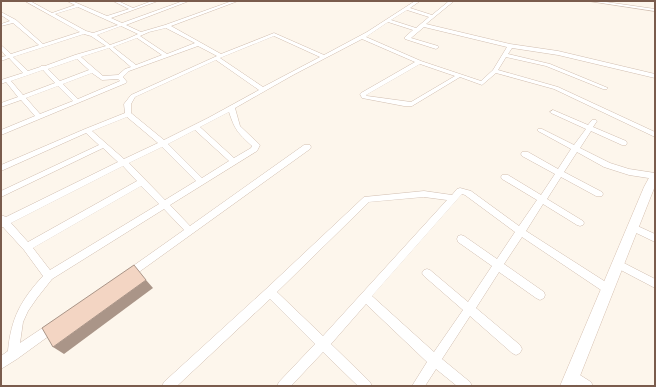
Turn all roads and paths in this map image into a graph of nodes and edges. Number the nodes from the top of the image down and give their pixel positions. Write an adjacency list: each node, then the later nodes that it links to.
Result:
1 (27, 1): 15 (street)
2 (69, 1): 10 (street)
3 (118, 1): 11 (street)
4 (156, 1): 11 (street)
5 (187, 1): 21 (street)
6 (236, 1): 23 (street)
7 (418, 1): 12 (street)
8 (452, 1): 16 (street)
9 (590, 1): 13 (street)
10 (79, 5): 15 (street); 17 (street)
11 (132, 9): 17 (street)
12 (407, 9): 16 (street); 19 (street)
13 (655, 10)
14 (1, 12): 18 (street)
15 (52, 14): 25 (street)
16 (433, 16): 22 (street)
17 (107, 18): 21 (street)
18 (14, 21): 20 (street); 31 (street)
19 (389, 21): 24 (street); 28 (street)
20 (1, 24)
21 (121, 25): 26 (street); 27 (street)
22 (423, 25): 24 (street); 34 (street)
23 (167, 26): 26 (street); 30 (street)
24 (416, 30): 33 (street)
25 (84, 32): 27 (street); 31 (street)
26 (142, 34): 29 (street)
27 (93, 35): 32 (street)
28 (366, 35): 41 (street); 43 (street)
29 (137, 36): 32 (street); 39 (street)
30 (198, 44): 39 (street); 40 (street)
31 (44, 46): 37 (street)
32 (109, 46): 38 (street); 45 (street)
33 (436, 46)
34 (510, 46): 36 (street); 50 (street)
35 (1, 47): 37 (street)
36 (505, 55): 48 (street); 54 (street)
37 (10, 56): 42 (street); 46 (street)
38 (77, 56): 44 (street); 47 (street)
39 (167, 56): 45 (street)
40 (218, 57): 41 (street); 55 (street); 61 (street)
41 (324, 57): 55 (street)
42 (1, 59)
43 (419, 62): 49 (street); 49 (street)
44 (43, 67): 46 (street); 53 (street)
45 (135, 67): 51 (street)
46 (24, 71): 52 (street)
47 (93, 71): 51 (street); 53 (street)
48 (495, 71): 49 (street); 68 (street)
49 (458, 76)
50 (655, 76)
51 (120, 77): 57 (street)
52 (3, 79): 56 (street)
53 (58, 84): 56 (street); 57 (street)
54 (605, 88)
55 (263, 90): 59 (street)
56 (22, 98): 58 (street); 62 (street)
57 (76, 101): 62 (street)
58 (1, 105)
59 (232, 108): 64 (street); 75 (street)
60 (553, 112): 63 (street)
61 (128, 114): 65 (street); 70 (street)
62 (39, 117): 67 (street)
63 (591, 124): 69 (street); 73 (street)
64 (196, 127): 70 (street); 75 (street)
65 (87, 130): 71 (street); 77 (street)
66 (540, 130): 73 (street)
67 (1, 133)
68 (655, 135)
69 (624, 143)
70 (164, 144): 76 (street); 82 (street)
71 (104, 145): 76 (street); 83 (street)
72 (307, 147): 91 (street)
73 (576, 149): 78 (street); 79 (street)
74 (525, 154): 78 (street)
75 (234, 161): 82 (street)
76 (123, 162): 81 (street); 88 (street)
77 (1, 168)
78 (560, 173): 84 (street); 86 (street)
79 (655, 176): 90 (street)
80 (505, 177): 86 (street)
81 (142, 182): 87 (street); 95 (street)
82 (201, 182): 87 (street)
83 (1, 194)
84 (599, 194)
85 (452, 198): 92 (street); 103 (street); 105 (street)
86 (542, 200): 89 (street); 92 (street)
87 (164, 205): 91 (street); 99 (street)
88 (2, 221): 95 (street)
89 (580, 223)
90 (633, 228): 93 (street); 96 (street)
91 (190, 231): 100 (street)
92 (521, 232): 97 (street); 102 (street)
93 (655, 238)
94 (461, 239): 97 (street)
95 (27, 247): 99 (street)
96 (618, 264): 101 (street); 102 (street)
97 (498, 265): 104 (street); 106 (street)
98 (427, 273): 106 (street)
99 (49, 276): 110 (street)
100 (120, 280)
101 (655, 284)
102 (608, 289): 113 (street)
103 (270, 292): 108 (street); 114 (street)
104 (540, 295)
105 (365, 296): 108 (street); 111 (street)
106 (468, 310): 109 (street); 111 (street)
107 (63, 320): 110 (street)
108 (324, 343): 115 (street); 116 (street)
109 (516, 349)
110 (12, 355): 112 (street)
111 (434, 360): 117 (street); 118 (street)
112 (1, 363)
113 (570, 381): 119 (street)
114 (168, 386)
115 (283, 386)
116 (366, 386)
117 (418, 386)
118 (466, 386)
119 (587, 386)

